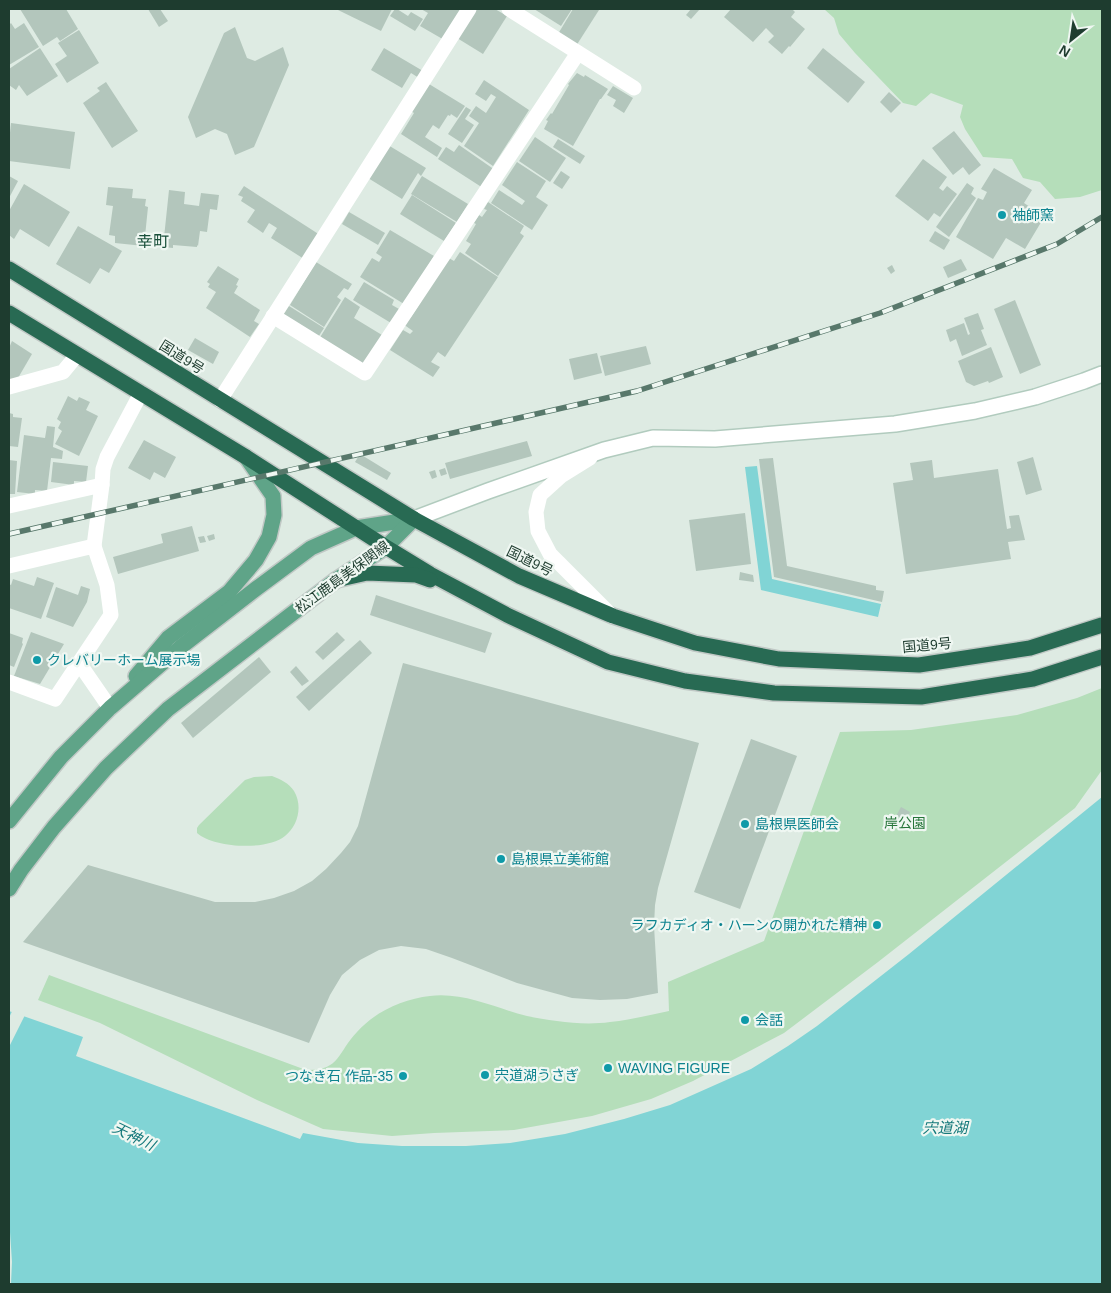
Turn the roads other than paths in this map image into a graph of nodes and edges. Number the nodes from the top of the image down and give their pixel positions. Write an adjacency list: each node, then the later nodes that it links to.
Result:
1 (469, 9): 7 (street)
2 (509, 9): 3 (street)
3 (578, 53): 4 (street); 7 (street)
4 (634, 88)
5 (9, 269): 12 (highway, 国道9号)
6 (9, 313): 8 (highway)
7 (273, 316): 12 (street)
8 (77, 355): 10 (street); 11 (highway)
9 (1102, 374): 13 (street)
10 (9, 387)
11 (141, 393): 14 (highway); 15 (street)
12 (220, 400): 17 (highway, 国道9号)
13 (604, 450): 17 (street); 24 (street)
14 (246, 457): 18 (highway); 29 (main road)
15 (102, 485): 16 (street); 19 (street)
16 (9, 506)
17 (414, 519): 18 (main road, 松江鹿島美保関線); 20 (main road, 松江鹿島美保関線); 24 (highway, 国道9号)
18 (356, 528): 20 (highway); 29 (main road, 松江鹿島美保関線)
19 (94, 546): 21 (street); 27 (street)
20 (386, 547): 22 (main road, 松江鹿島美保関線); 23 (highway)
21 (9, 566)
22 (336, 580): 23 (highway); 31 (main road, 松江鹿島美保関線)
23 (476, 598): 26 (highway)
24 (613, 616): 25 (highway, 国道9号)
25 (1102, 625)
26 (1102, 657)
27 (79, 663): 28 (street); 29 (street)
28 (9, 682)
29 (110, 708): 30 (main road, 松江鹿島美保関線)
30 (9, 821)
31 (9, 888)

